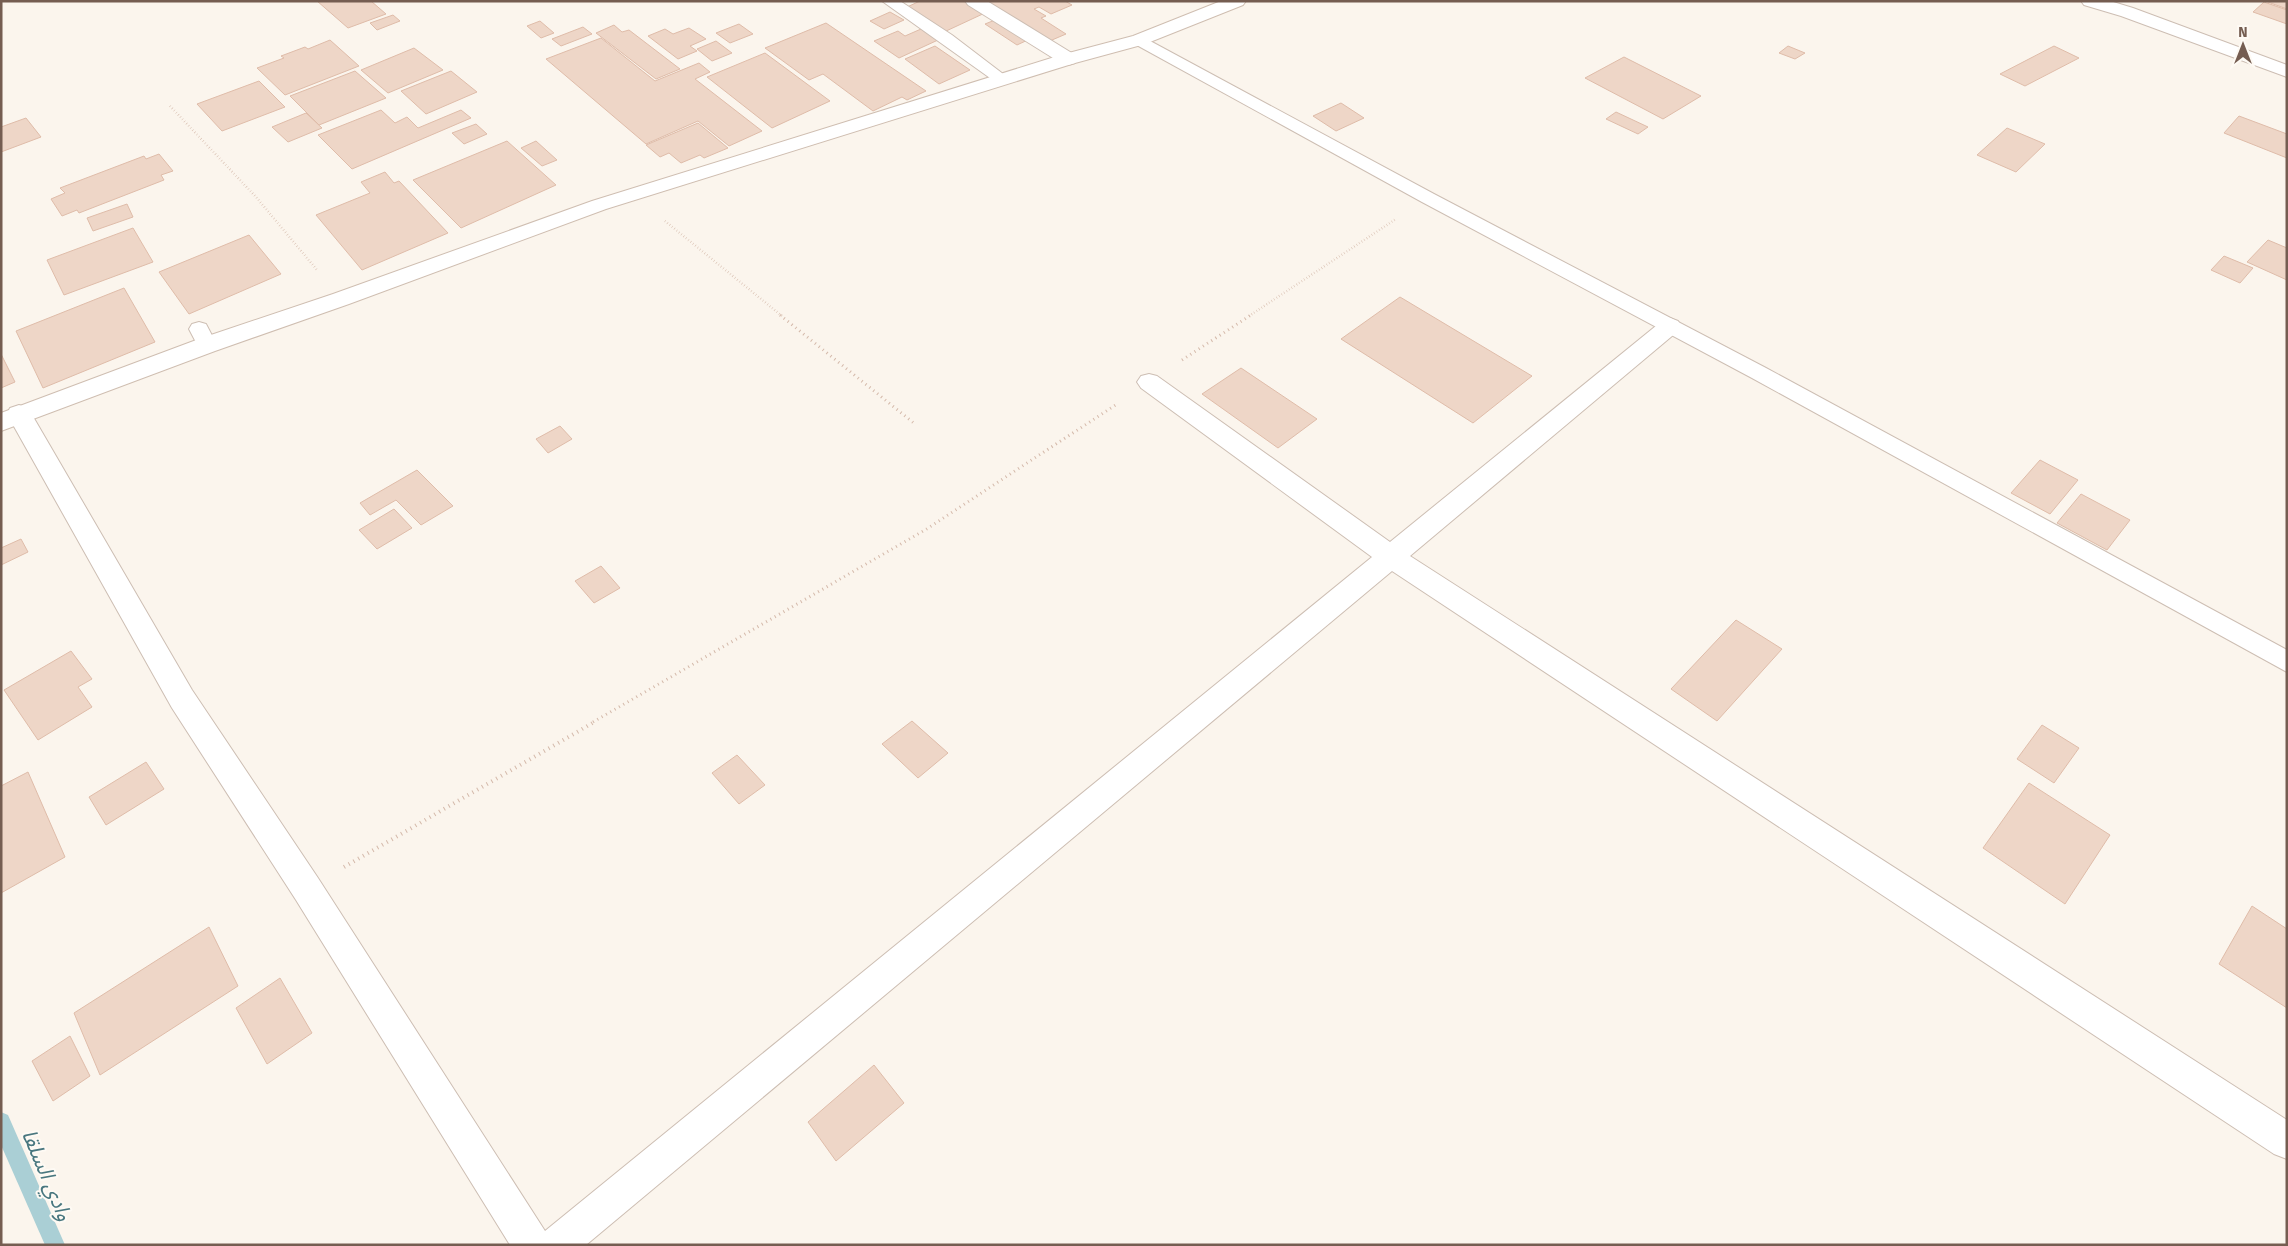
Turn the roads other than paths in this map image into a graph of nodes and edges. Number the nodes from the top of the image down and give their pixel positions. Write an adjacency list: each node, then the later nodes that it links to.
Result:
1 (890, 1): 9 (lane)
2 (974, 1): 7 (street)
3 (1237, 1): 6 (street)
4 (2090, 1): 5 (street)
5 (2134, 6): 8 (street)
6 (1139, 40): 7 (street); 10 (lane)
7 (1068, 59): 9 (street)
8 (2287, 71)
9 (1003, 80): 12 (street)
10 (1670, 326): 13 (street); 14 (lane)
11 (1149, 382): 13 (street)
12 (10, 418): 16 (street)
13 (1391, 557): 15 (street); 17 (street)
14 (2287, 662)
15 (2287, 1141)
16 (532, 1245)
17 (557, 1245)

